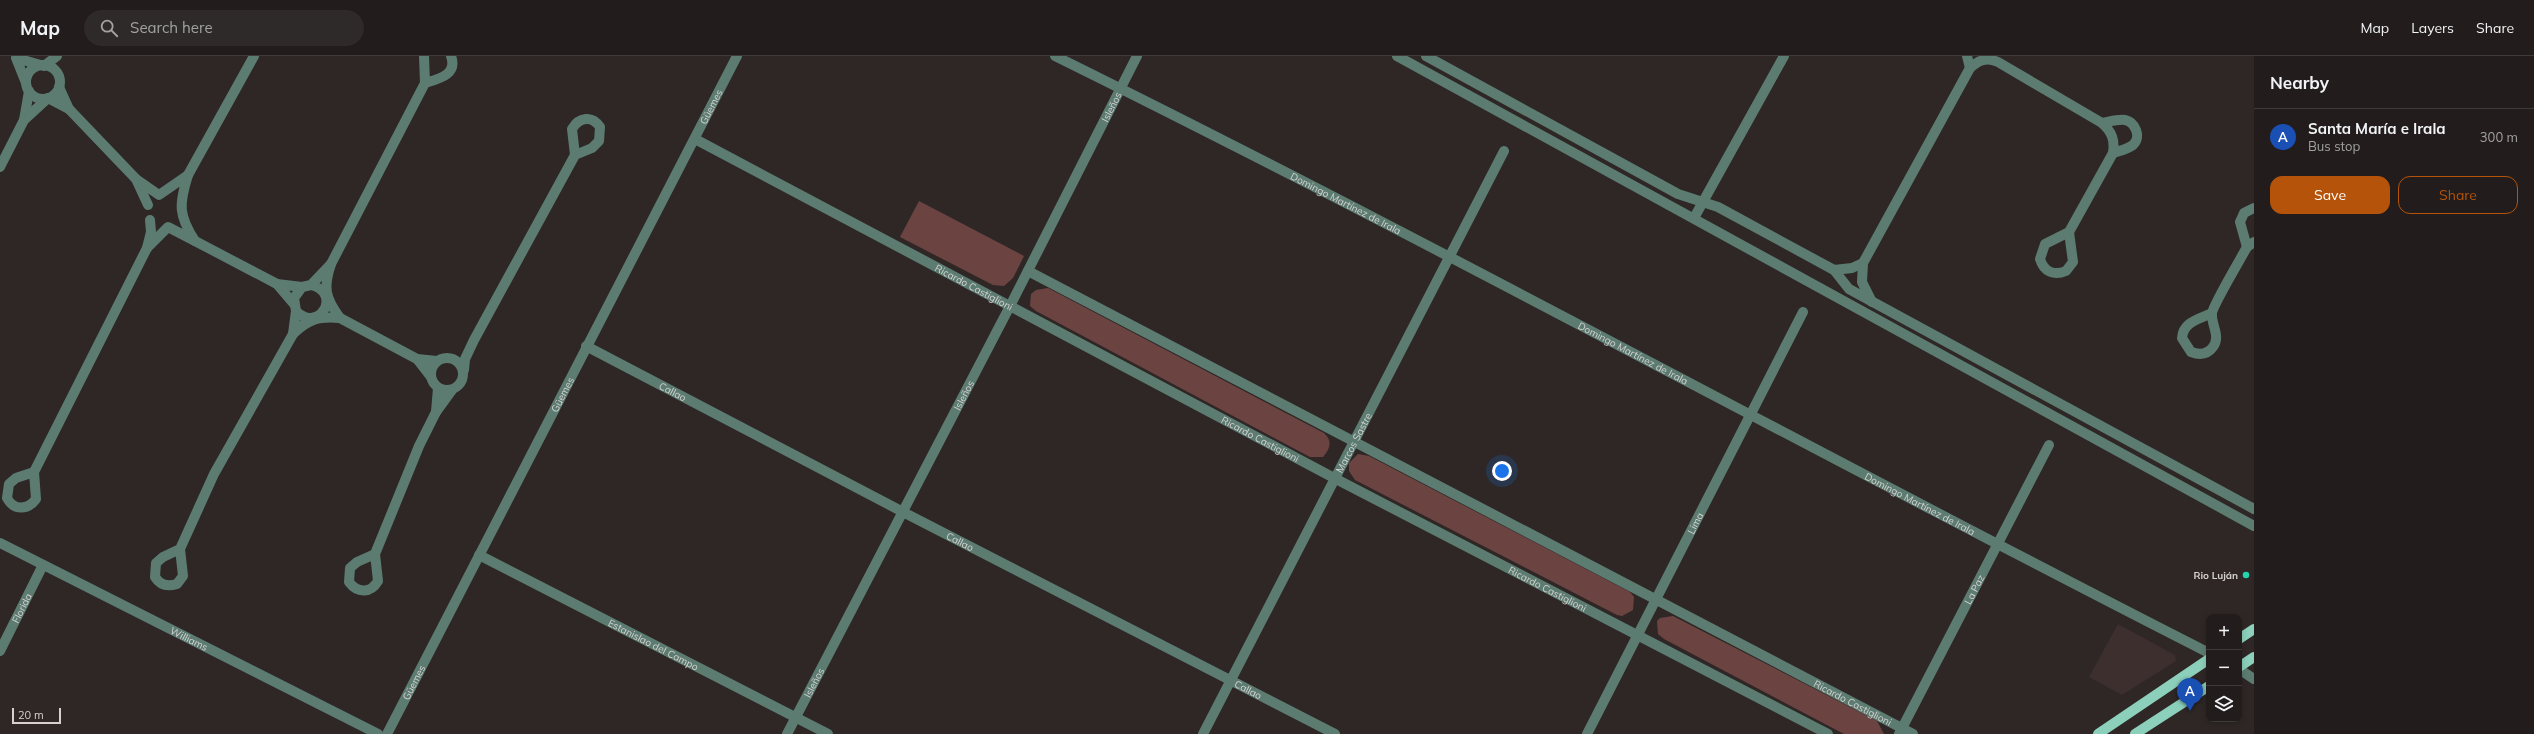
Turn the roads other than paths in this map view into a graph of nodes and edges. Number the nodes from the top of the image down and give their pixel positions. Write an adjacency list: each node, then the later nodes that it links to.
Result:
1 (57, 56): 15 (street)
2 (62, 56): 17 (street)
3 (254, 56): 30 (street)
4 (424, 56): 18 (street)
5 (452, 56): 18 (street)
6 (737, 56): 25 (street, Güemes)
7 (1055, 56): 20 (street, Domingo Martínez de Irala)
8 (1137, 56): 20 (street, Isleños)
9 (1396, 56): 37 (street)
10 (1426, 56): 33 (street)
11 (1784, 56): 33 (street)
12 (1967, 56): 16 (street)
13 (14, 57): 15 (street); 19 (street)
14 (1997, 59): 16 (street); 24 (street)
15 (44, 66): 17 (street); 19 (street)
16 (1970, 68): 45 (street)
17 (60, 83): 21 (street); 22 (street)
18 (425, 83): 46 (street)
19 (28, 88): 21 (street); 23 (street)
20 (1120, 88): 44 (street, Domingo Martínez de Irala); 48 (street, Isleños)
21 (48, 98): 22 (street); 23 (street)
22 (69, 109): 31 (street)
23 (24, 120): 29 (street)
24 (2102, 123): 27 (street); 27 (street)
25 (695, 139): 55 (street, Ricardo Castiglioni); 63 (street, Güemes)
26 (1504, 151): 44 (street, Marcos Sastre)
27 (2113, 153): 40 (street)
28 (575, 155): 62 (street)
29 (0, 167)
30 (188, 175): 32 (street); 35 (street)
31 (136, 179): 32 (street); 34 (street)
32 (159, 195): 34 (street); 35 (street)
33 (1702, 202): 37 (street); 47 (street)
34 (148, 205): 38 (street)
35 (180, 207): 39 (street); 41 (street)
36 (2254, 208): 42 (street)
37 (1694, 218): 53 (street)
38 (150, 220): 39 (street); 43 (street)
39 (168, 227): 41 (street); 43 (street)
40 (2069, 232)
41 (195, 241): 49 (street)
42 (2250, 244): 58 (street)
43 (147, 248): 75 (street)
44 (1449, 257): 72 (street, Domingo Martínez de Irala); 73 (street, Marcos Sastre)
45 (1863, 263): 47 (street); 54 (street)
46 (331, 264): 50 (street); 52 (street)
47 (1834, 270): 51 (street)
48 (1028, 271): 55 (street, Isleños); 73 (street, Ricardo Castiglioni)
49 (277, 284): 50 (street); 56 (street)
50 (307, 286): 52 (street); 56 (street)
51 (1849, 289): 53 (street); 54 (street)
52 (327, 298): 59 (street); 60 (street)
53 (1843, 300): 79 (street)
54 (1872, 302): 77 (street)
55 (1010, 306): 76 (street, Ricardo Castiglioni); 78 (street, Isleños)
56 (295, 308): 59 (street); 61 (street)
57 (1803, 312): 72 (street, Lima)
58 (2212, 313)
59 (315, 318): 60 (street); 61 (street)
60 (340, 318): 65 (street)
61 (293, 334): 82 (street)
62 (474, 340): 64 (street); 67 (street)
63 (586, 346): 78 (street, Callao); 84 (street, Güemes)
64 (448, 357): 66 (street); 67 (street)
65 (417, 359): 66 (street); 68 (street)
66 (437, 361): 68 (street)
67 (464, 370): 70 (street)
68 (431, 377): 69 (street)
69 (438, 388): 70 (street); 71 (street)
70 (452, 390): 71 (street)
71 (436, 412): 83 (street)
72 (1749, 415): 81 (street, Domingo Martínez de Irala); 86 (street, Lima)
73 (1356, 441): 76 (street, Marcos Sastre); 86 (street, Ricardo Castiglioni)
74 (2049, 445): 81 (street, La Paz)
75 (34, 472)
76 (1336, 479): 88 (street, Ricardo Castiglioni); 97 (street, Marcos Sastre)
77 (2254, 509)
78 (903, 512): 97 (street, Callao); 99 (street, Isleños)
79 (2254, 526)
80 (0, 544): 85 (street, Williams)
81 (1997, 545): 91 (street, Domingo Martínez de Irala); 100 (street, La Paz)
82 (180, 549)
83 (375, 554)
84 (479, 555): 99 (street, Estanislao del Campo); 102 (street, Güemes)
85 (43, 565): 90 (street, Florida); 101 (street, Williams)
86 (1655, 599): 88 (street, Lima); 100 (street, Ricardo Castiglioni)
87 (2254, 629): 89 (main road)
88 (1637, 635): 107 (street, Lima); 108 (street, Ricardo Castiglioni)
89 (2242, 637)
90 (0, 651)
91 (2206, 651)
92 (2254, 657): 94 (main road)
93 (2206, 661): 110 (main road)
94 (2242, 666)
95 (2242, 670): 96 (street)
96 (2254, 679)
97 (1231, 680): 105 (street, Marcos Sastre); 106 (street, Callao)
98 (2206, 688): 111 (main road)
99 (796, 717): 103 (street, Isleños); 104 (street, Estanislao del Campo)
100 (1901, 731): 109 (street, Ricardo Castiglioni)
101 (378, 734)
102 (387, 734)
103 (787, 734)
104 (828, 734)
105 (1203, 734)
106 (1335, 734)
107 (1587, 734)
108 (1828, 734)
109 (1913, 734)
110 (2098, 734)
111 (2135, 734)

